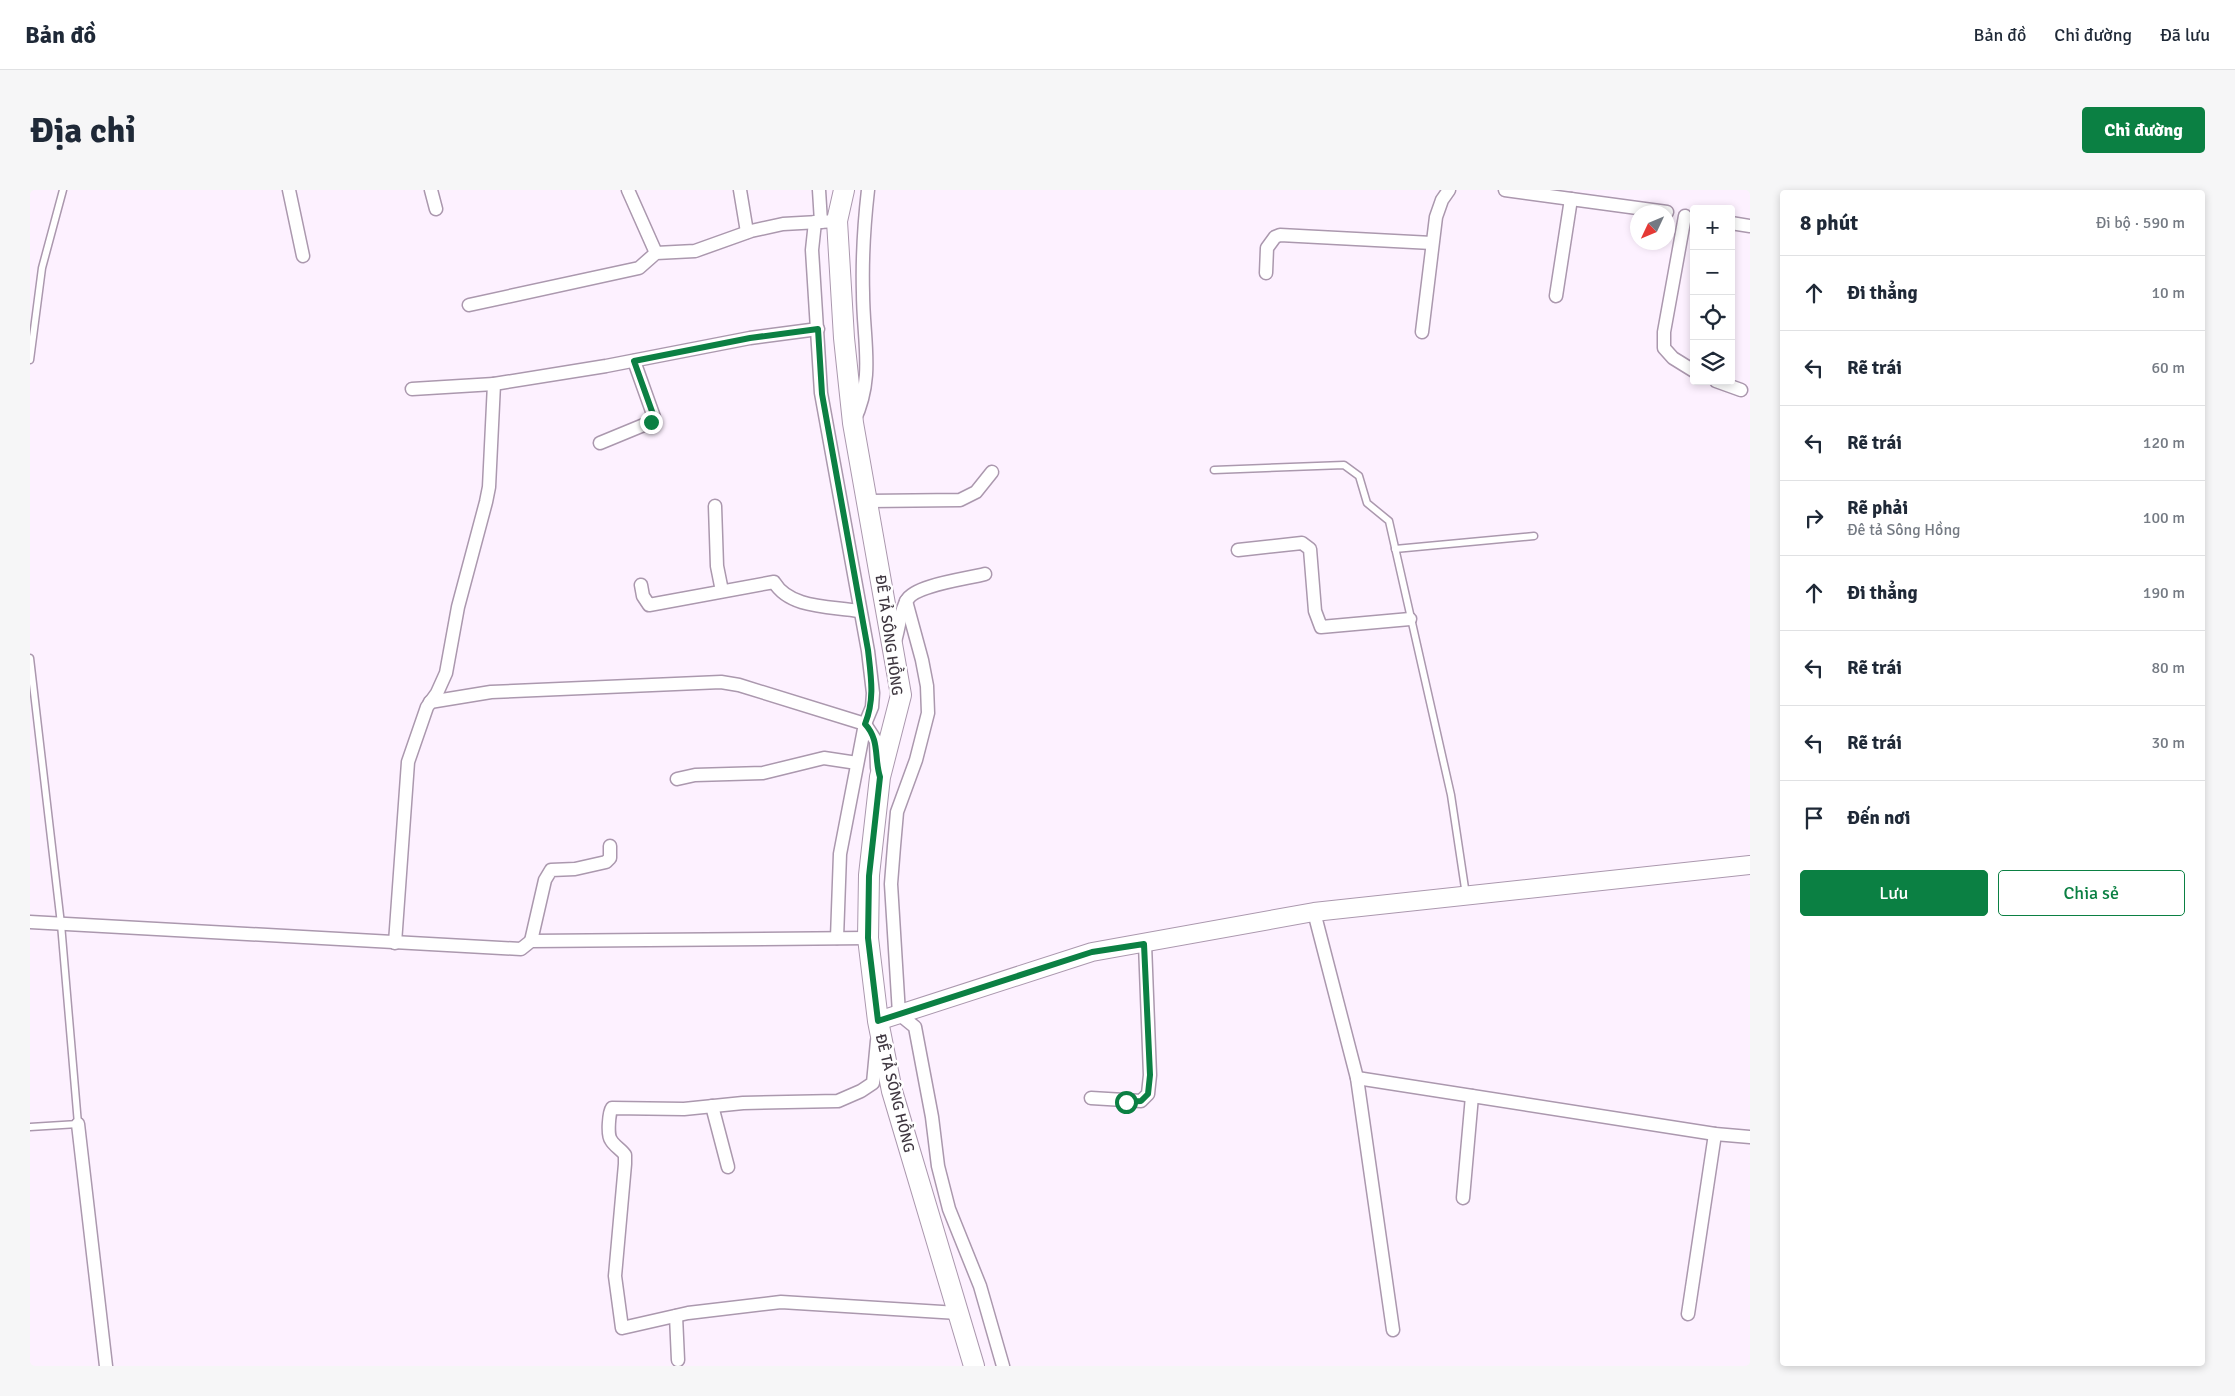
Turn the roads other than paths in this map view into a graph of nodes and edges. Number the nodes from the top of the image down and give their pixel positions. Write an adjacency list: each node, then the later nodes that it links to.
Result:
1 (63, 190): 28 (lane)
2 (290, 190): 22 (street)
3 (431, 190): 13 (street)
4 (628, 190): 21 (street)
5 (740, 190): 19 (street)
6 (819, 190): 16 (street)
7 (844, 190): 16 (main road, ĐÊ TẢ SÔNG HỒNG)
8 (868, 190): 35 (street)
9 (1447, 190): 20 (street)
10 (1505, 190): 11 (street)
11 (1571, 199): 12 (street); 24 (street)
12 (1630, 208)
13 (436, 209)
14 (1675, 214): 15 (street)
15 (1690, 217): 30 (street)
16 (824, 222): 19 (street); 26 (street); 35 (main road, ĐÊ TẢ SÔNG HỒNG)
17 (1735, 224): 18 (street)
18 (1750, 226)
19 (747, 232): 21 (street)
20 (1432, 243): 23 (street); 27 (street)
21 (656, 253): 25 (street)
22 (303, 256)
23 (1266, 273)
24 (1556, 296)
25 (469, 306)
26 (818, 329): 29 (street); 48 (street)
27 (1422, 332)
28 (30, 360)
29 (634, 361): 31 (street); 36 (street)
30 (1690, 369)
31 (494, 384): 33 (street); 52 (street)
32 (1727, 385): 34 (street)
33 (412, 389)
34 (1741, 390)
35 (853, 424): 39 (main road, ĐÊ TẢ SÔNG HỒNG)
36 (600, 443)
37 (1214, 470): 42 (lane)
38 (992, 472): 39 (street)
39 (868, 501): 50 (main road, ĐÊ TẢ SÔNG HỒNG)
40 (715, 506): 46 (street)
41 (1534, 536): 42 (lane)
42 (1395, 549): 49 (lane)
43 (1238, 550): 49 (street)
44 (985, 574): 47 (street)
45 (641, 585): 46 (street)
46 (722, 591): 48 (street)
47 (906, 601): 50 (street); 57 (street)
48 (859, 611): 53 (street)
49 (1410, 620): 61 (lane)
50 (893, 648): 55 (main road, ĐÊ TẢ SÔNG HỒNG)
51 (30, 658): 64 (lane)
52 (430, 702): 53 (street); 68 (street)
53 (865, 724): 54 (street); 55 (street)
54 (857, 764): 56 (street); 65 (street)
55 (880, 777): 59 (main road, ĐÊ TẢ SÔNG HỒNG)
56 (677, 779)
57 (897, 812): 59 (street); 70 (street)
58 (610, 846): 67 (street)
59 (871, 847): 66 (main road, ĐÊ TẢ SÔNG HỒNG)
60 (1750, 865): 61 (street)
61 (1466, 896): 62 (street)
62 (1314, 912): 69 (street); 72 (street)
63 (30, 922): 64 (street)
64 (61, 924): 68 (street); 76 (lane)
65 (837, 938): 66 (street); 67 (street)
66 (868, 938): 71 (main road, ĐÊ TẢ SÔNG HỒNG)
67 (531, 941): 68 (street)
68 (395, 942)
69 (1144, 944): 70 (street); 74 (street)
70 (899, 1014): 71 (street); 89 (street)
71 (878, 1021): 75 (street); 82 (main road, ĐÊ TẢ SÔNG HỒNG)
72 (1357, 1078): 73 (street); 85 (street)
73 (1472, 1096): 78 (street); 81 (street)
74 (1091, 1098)
75 (712, 1106): 80 (street); 84 (street)
76 (78, 1124): 77 (lane); 87 (street)
77 (30, 1127)
78 (1715, 1134): 79 (street); 83 (street)
79 (1750, 1137)
80 (728, 1166)
81 (1463, 1198)
82 (958, 1313): 84 (street); 88 (main road, ĐÊ TẢ SÔNG HỒNG)
83 (1688, 1314)
84 (676, 1316): 86 (street)
85 (1393, 1330)
86 (678, 1360)
87 (106, 1366)
88 (974, 1366)
89 (1003, 1366)

